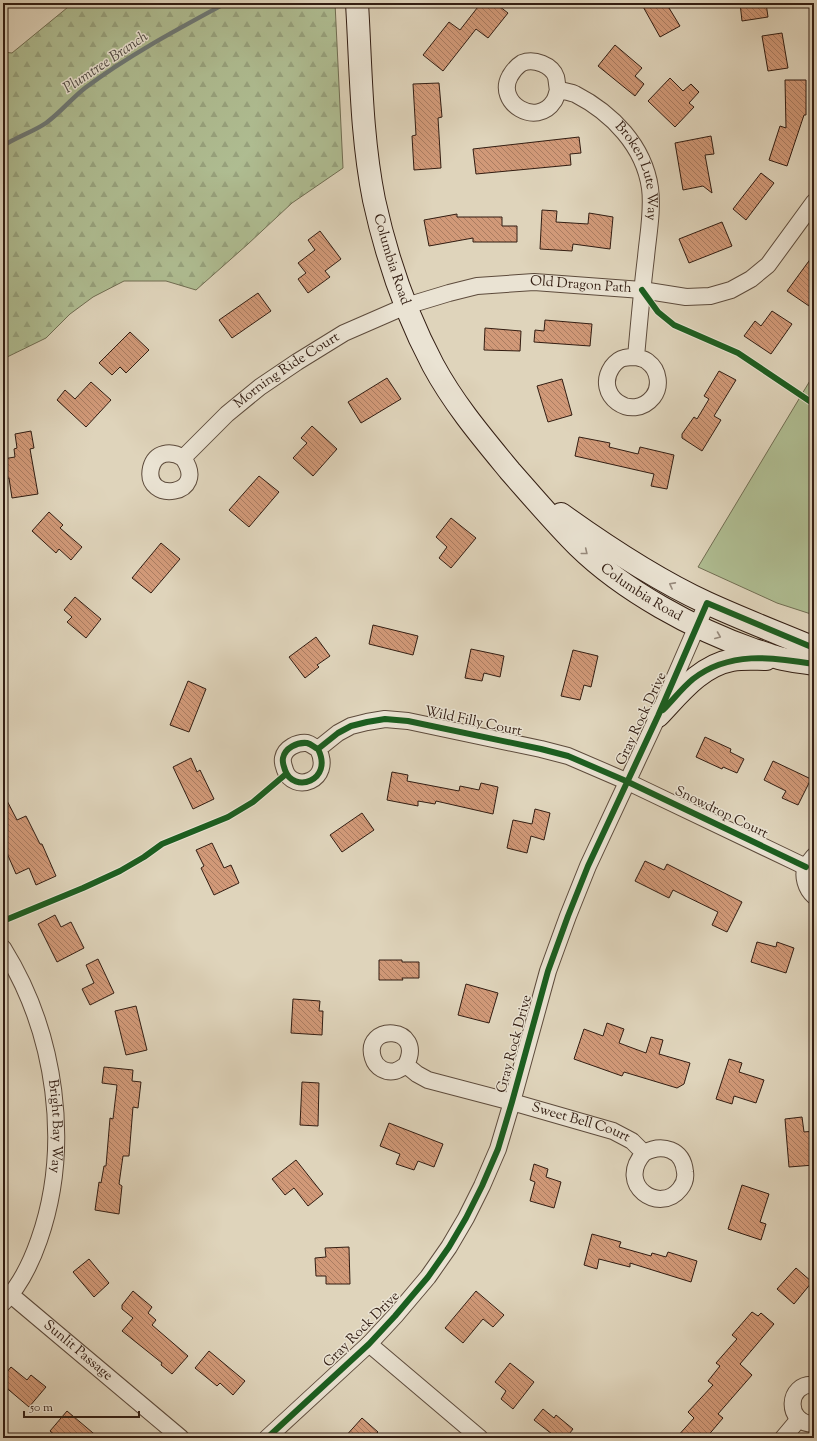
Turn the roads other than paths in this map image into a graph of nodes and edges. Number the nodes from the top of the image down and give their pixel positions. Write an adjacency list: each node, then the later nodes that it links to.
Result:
1 (357, 3): 5 (street, Columbia Road)
2 (558, 90): 4 (street, Broken Lute Way)
3 (814, 202): 4 (street, Old Dragon Path)
4 (642, 290): 5 (street, Old Dragon Path); 6 (street, Broken Lute Way)
5 (406, 306): 7 (street, Morning Ride Court); 8 (street, Columbia Road)
6 (636, 357)
7 (184, 458)
8 (520, 483): 9 (street, Columbia Road, one-way to 8); 10 (street, Columbia Road, one-way to 10)
9 (706, 603): 10 (street, Gray Rock Drive); 11 (street, Columbia Road)
10 (697, 627): 12 (street, Columbia Road, one-way to 12); 14 (street, Gray Rock Drive)
11 (814, 648)
12 (780, 658): 13 (street, Columbia Road); 14 (street)
13 (814, 664)
14 (658, 716): 16 (street, Gray Rock Drive)
15 (318, 750): 16 (street, Wild Filly Court)
16 (626, 781): 17 (street, Snowdrop Court); 21 (street, Gray Rock Drive)
17 (810, 861): 18 (street, Snowdrop Court)
18 (814, 896)
19 (3, 948): 23 (street, Bright Bay Way)
20 (406, 1064): 21 (street, Sweet Bell Court)
21 (512, 1102): 22 (street, Sweet Bell Court); 24 (street, Gray Rock Drive)
22 (644, 1153)
23 (7, 1299): 28 (street, Sunlit Passage)
24 (368, 1344): 29 (street, Gray Rock Drive); 30 (street)
25 (814, 1385): 26 (street)
26 (799, 1419): 27 (street); 31 (street)
27 (814, 1424)
28 (181, 1438)
29 (267, 1438)
30 (480, 1438)
31 (783, 1438)

